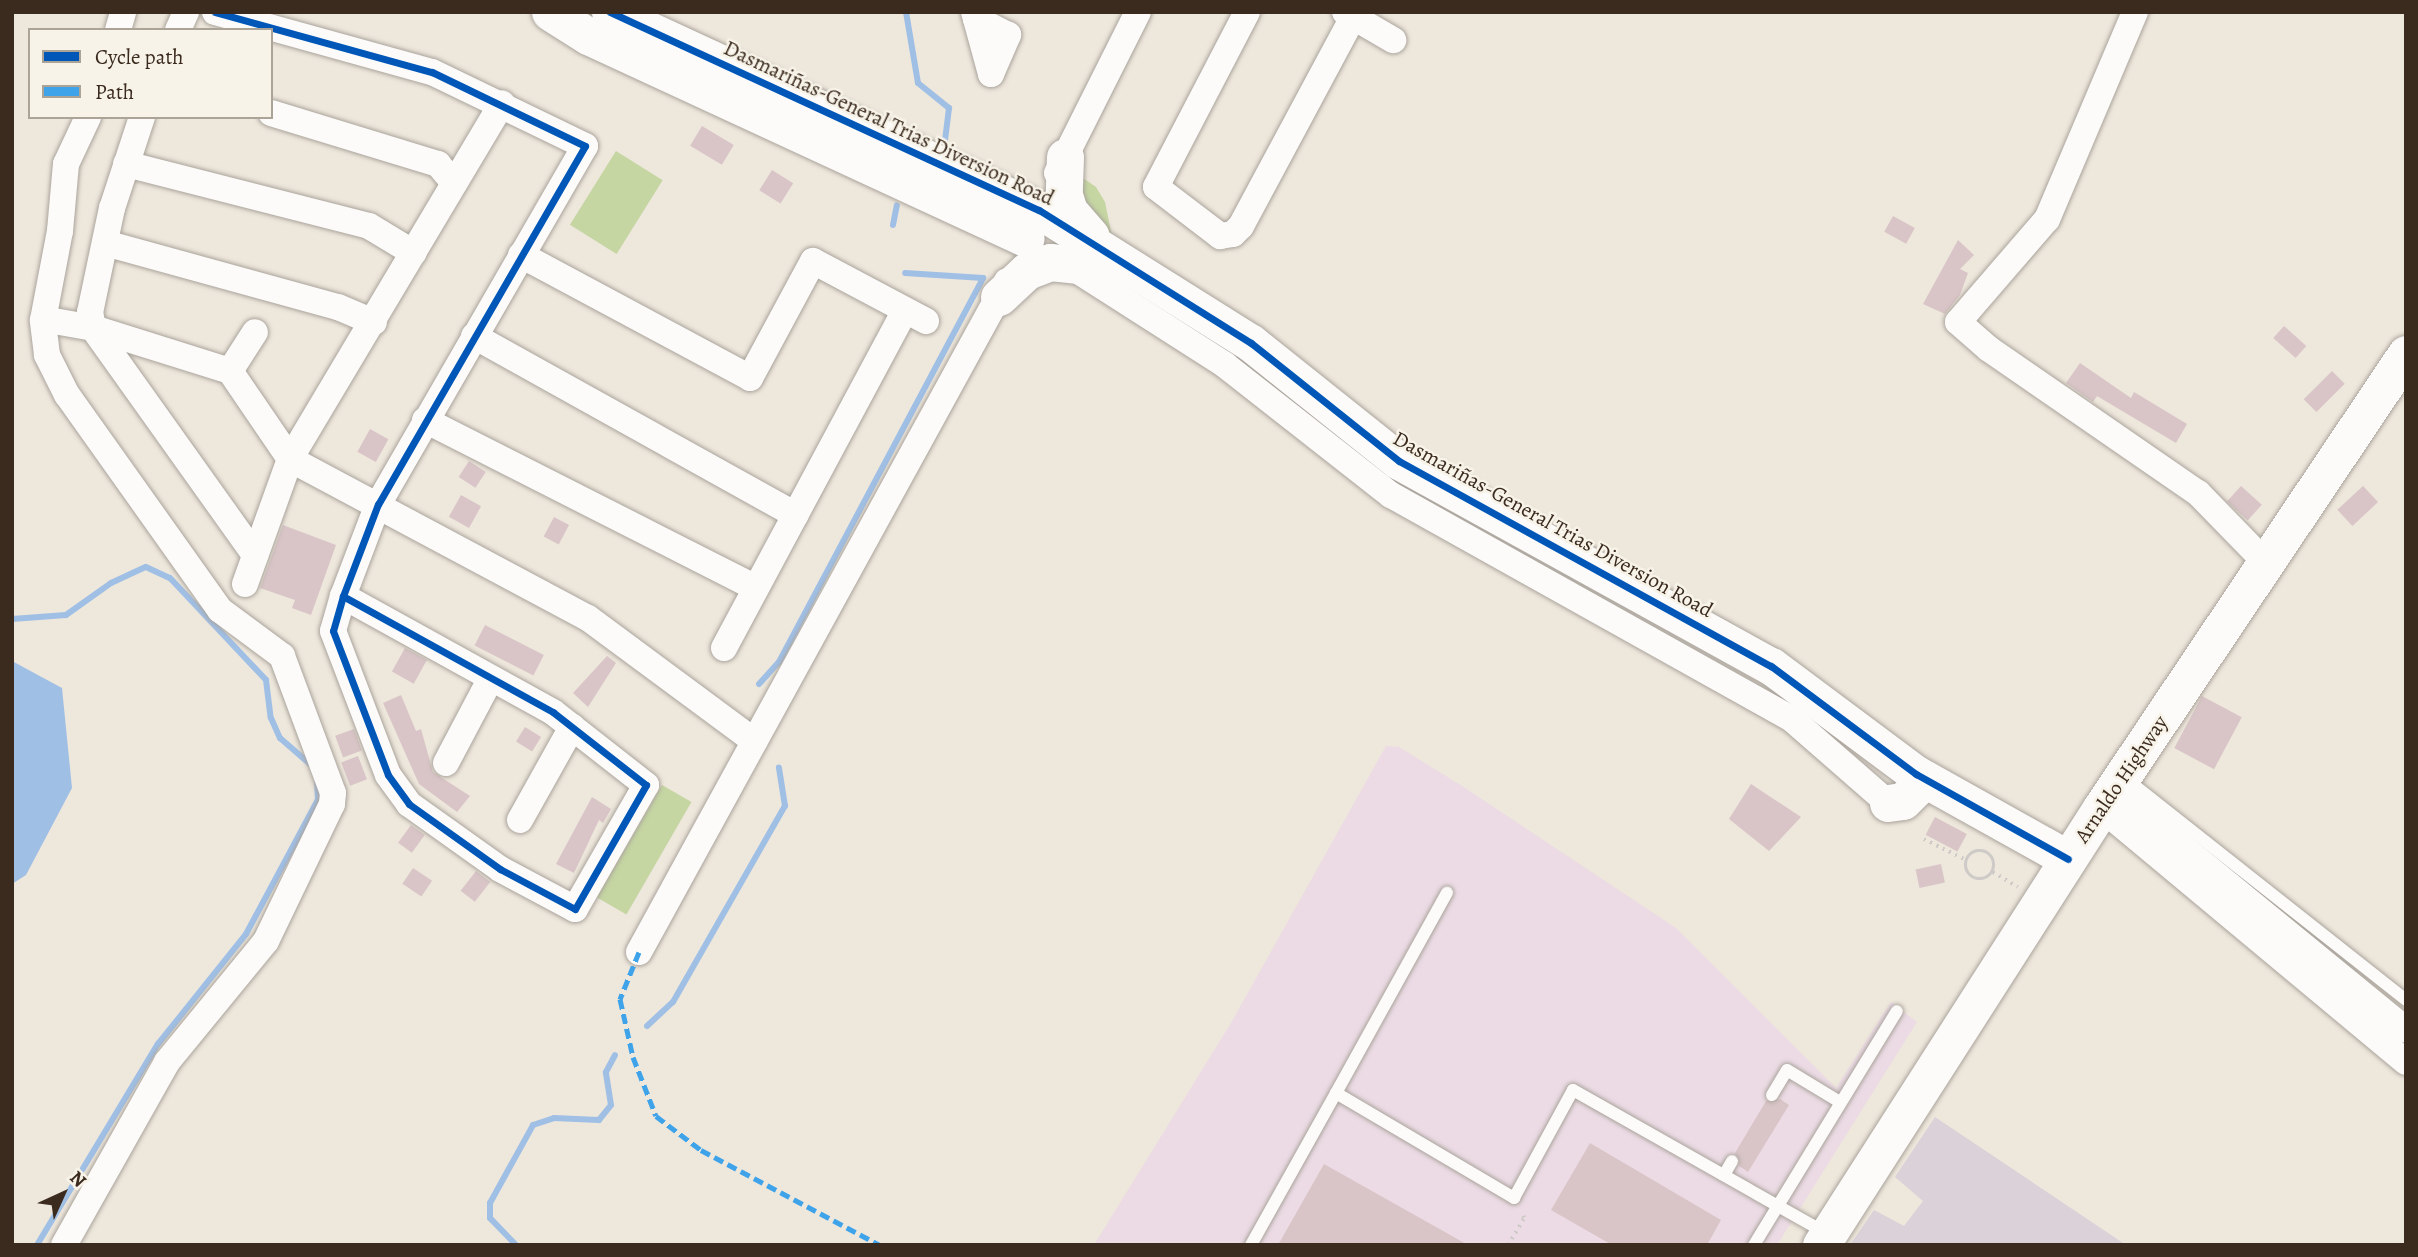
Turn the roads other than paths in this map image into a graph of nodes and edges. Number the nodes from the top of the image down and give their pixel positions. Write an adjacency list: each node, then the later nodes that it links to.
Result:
1 (186, 12): 9 (street)
2 (215, 12): 10 (street)
3 (550, 12): 20 (street, Dasmariñas-General Trias Diversion Road)
4 (610, 12): 20 (street, Dasmariñas-General Trias Diversion Road)
5 (1138, 12): 17 (street)
6 (1247, 12): 8 (street)
7 (2135, 12): 41 (street)
8 (1349, 15): 12 (street)
9 (179, 28)
10 (273, 28)
11 (273, 28): 13 (street)
12 (1393, 40)
13 (502, 103): 19 (street); 25 (street)
14 (273, 114): 19 (street)
15 (87, 119): 68 (street)
16 (141, 119): 18 (street)
17 (1065, 157): 20 (street); 21 (street); 23 (street)
18 (126, 164): 22 (street); 24 (street)
19 (454, 183): 24 (street)
20 (970, 195): 21 (street, Dasmariñas-General Trias Diversion Road); 28 (street)
21 (1032, 224): 23 (street, Dasmariñas-General Trias Diversion Road); 26 (street, Dasmariñas-General Trias Diversion Road); 28 (street)
22 (104, 243): 30 (street); 31 (street)
23 (1106, 252): 27 (street, Dasmariñas-General Trias Diversion Road)
24 (414, 253): 30 (street)
25 (521, 255): 33 (street); 39 (street)
26 (1066, 263): 27 (street); 28 (street); 52 (street, Dasmariñas-General Trias Diversion Road)
27 (1149, 279): 50 (street, Dasmariñas-General Trias Diversion Road)
28 (999, 298): 48 (street)
29 (54, 321): 31 (street)
30 (374, 322): 37 (street)
31 (93, 328): 35 (street); 40 (street)
32 (255, 332): 35 (street)
33 (474, 337): 36 (street); 39 (street)
34 (2406, 354): 41 (street, Arnaldo Highway)
35 (230, 371): 37 (street)
36 (425, 420): 38 (street); 43 (street)
37 (290, 459): 38 (street); 40 (street)
38 (378, 504): 44 (street); 48 (street)
39 (794, 515): 43 (street)
40 (255, 555): 42 (street)
41 (2267, 564): 51 (street, Arnaldo Highway)
42 (245, 584)
43 (756, 588): 45 (street)
44 (343, 596): 46 (street); 47 (street)
45 (724, 648)
46 (490, 680): 47 (street); 49 (street)
47 (572, 727): 53 (street)
48 (754, 741): 56 (street)
49 (446, 763)
50 (1924, 779): 52 (street); 54 (street, Dasmariñas-General Trias Diversion Road)
51 (2112, 791): 54 (street, Arnaldo Highway); 57 (lane); 59 (street); 60 (street)
52 (1888, 803)
53 (520, 820)
54 (2068, 859): 67 (street, Arnaldo Highway)
55 (1447, 893): 61 (lane)
56 (639, 951)
57 (2406, 1000)
58 (1897, 1011): 63 (lane)
59 (2406, 1030)
60 (2406, 1062)
61 (1336, 1093): 65 (lane); 69 (lane)
62 (1772, 1094): 63 (lane)
63 (1840, 1102): 66 (lane)
64 (1732, 1161): 65 (lane)
65 (1724, 1175): 66 (lane)
66 (1777, 1205): 67 (lane); 70 (lane)
67 (1824, 1239)
68 (64, 1245)
69 (1251, 1245)
70 (1754, 1245)

